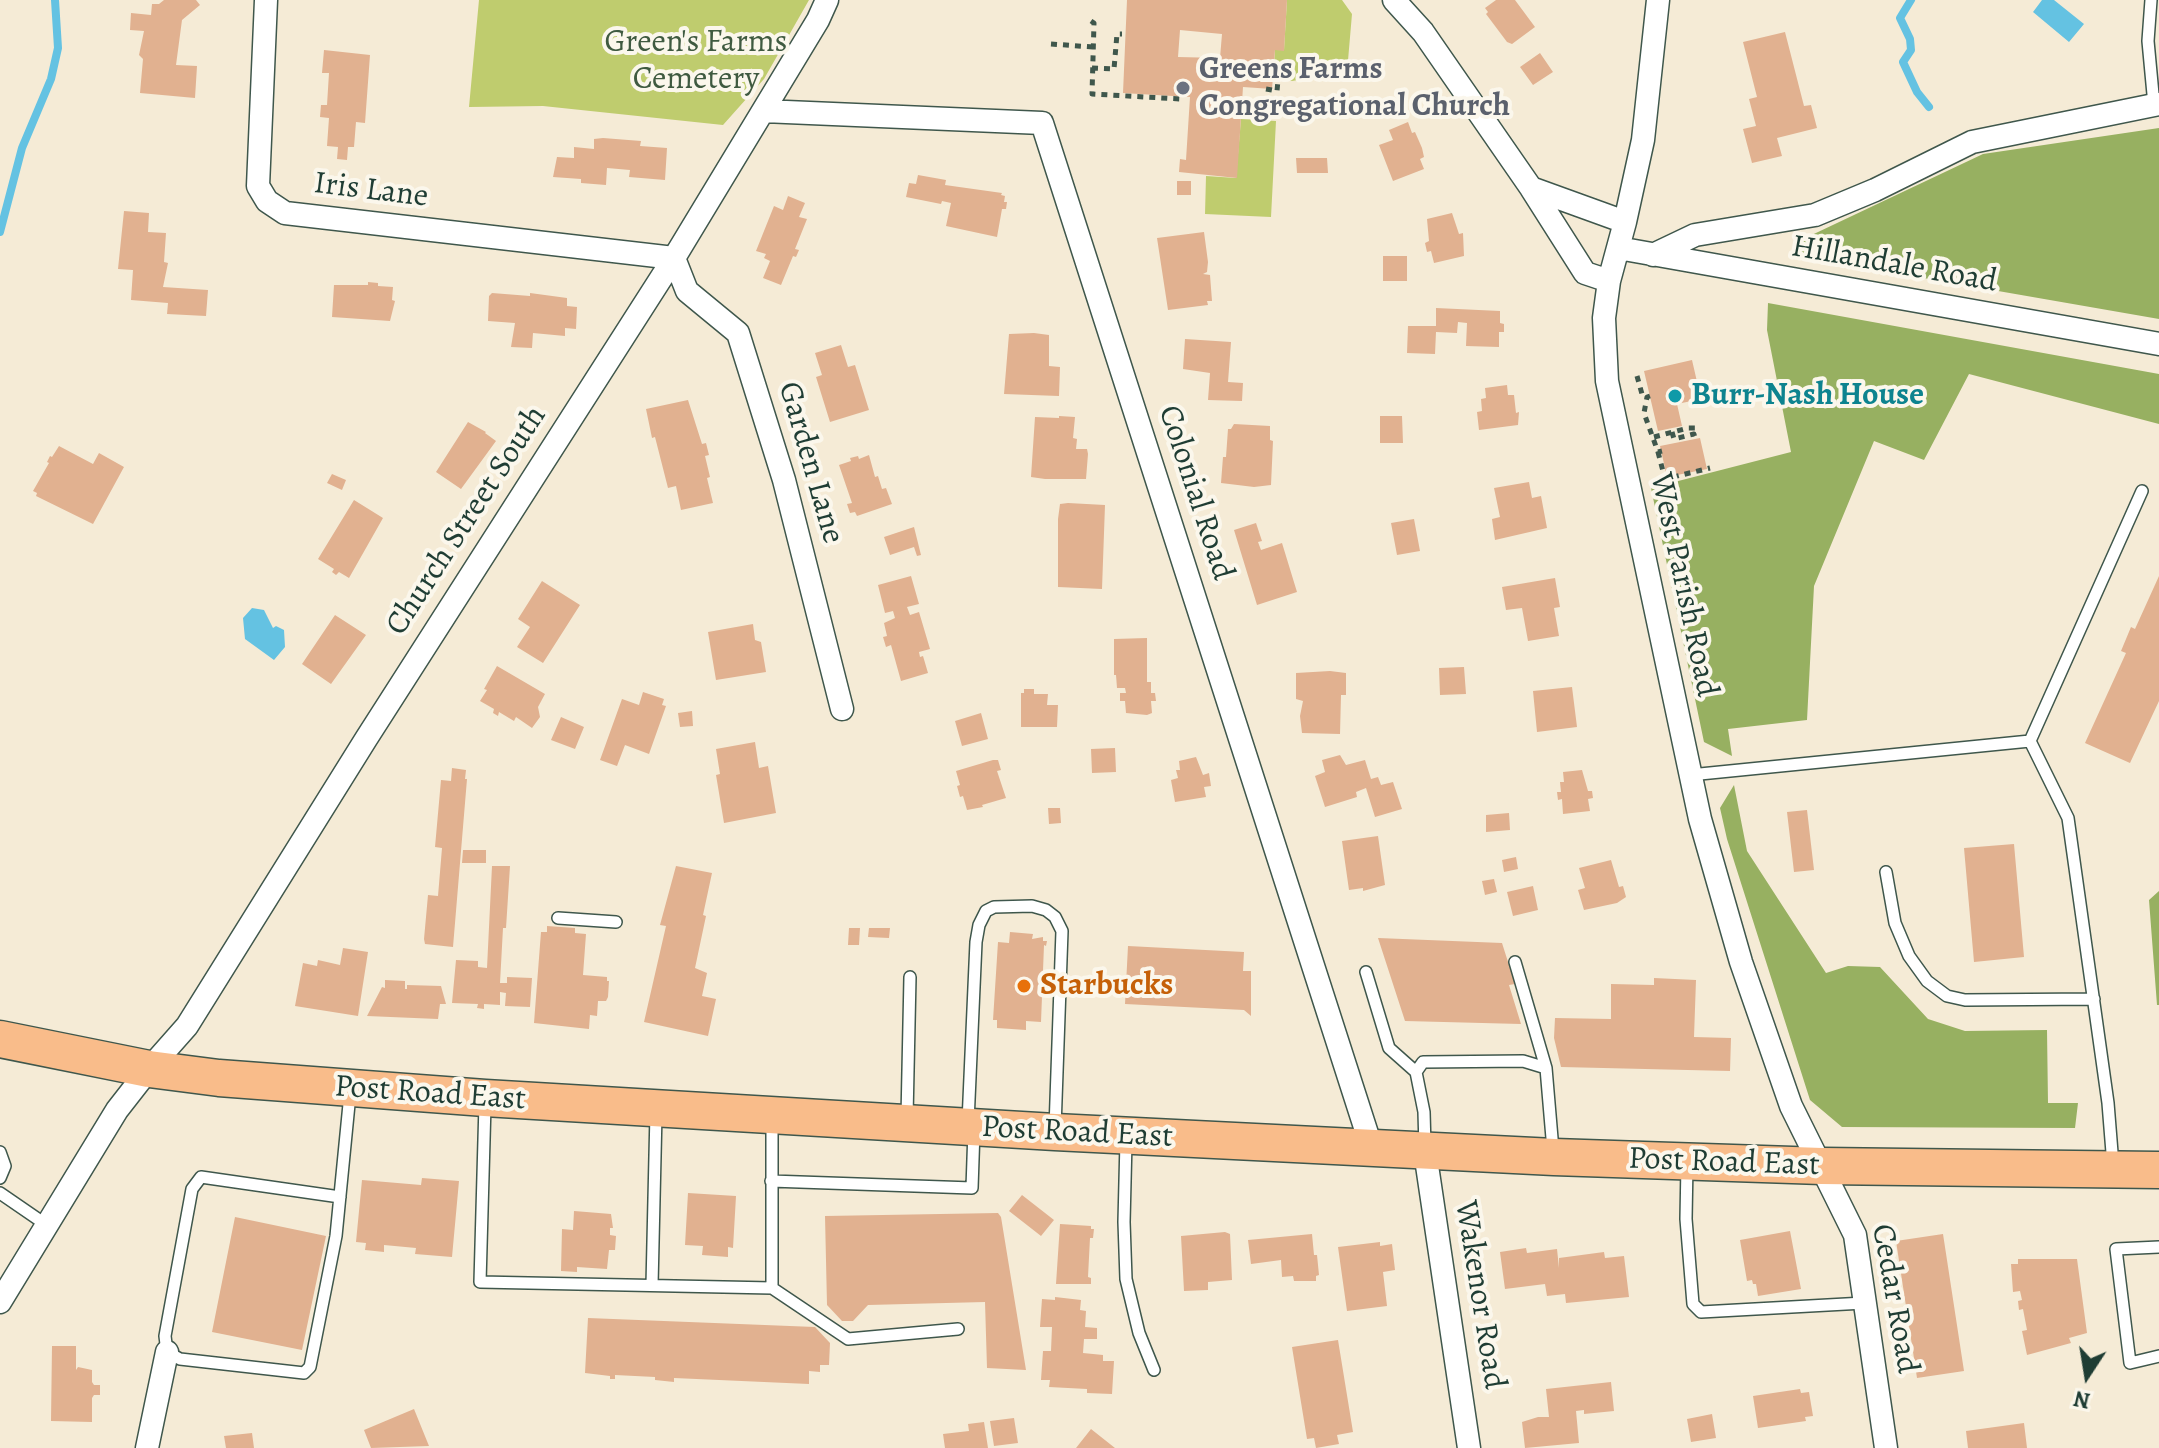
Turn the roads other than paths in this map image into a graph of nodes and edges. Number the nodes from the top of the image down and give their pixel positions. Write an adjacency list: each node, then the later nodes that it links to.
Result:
1 (266, 0): 12 (street, Iris Lane)
2 (827, 0): 7 (street, Church Street South)
3 (1394, 0): 8 (street)
4 (1658, 0): 9 (street, West Parish Road)
5 (2151, 0): 6 (lane)
6 (2156, 105): 11 (street)
7 (763, 111): 12 (street, Church Street South); 38 (street, Colonial Road)
8 (1531, 188): 9 (street); 13 (street)
9 (1625, 222): 10 (street, West Parish Road)
10 (1618, 248): 11 (street, Hillandale Road); 13 (street, West Parish Road)
11 (1653, 255): 14 (street, Hillandale Road)
12 (674, 258): 16 (street, Garden Lane); 28 (street, Church Street South)
13 (1609, 281): 18 (street, West Parish Road)
14 (2159, 344)
15 (2142, 491): 17 (lane)
16 (842, 709)
17 (2030, 741): 18 (lane); 25 (lane)
18 (1690, 775): 43 (street, West Parish Road)
19 (1886, 872): 25 (lane)
20 (558, 918): 21 (lane)
21 (616, 922)
22 (1515, 962): 27 (lane)
23 (1366, 972): 29 (lane)
24 (910, 977): 34 (lane)
25 (2094, 999): 44 (lane)
26 (0, 1039): 28 (main road, Post Road East)
27 (1546, 1068): 29 (lane); 41 (lane)
28 (149, 1069): 30 (main road, Post Road East); 50 (street, Church Street South)
29 (1416, 1072): 40 (lane)
30 (350, 1089): 31 (main road, Post Road East); 49 (lane)
31 (485, 1098): 32 (main road, Post Road East); 52 (lane)
32 (656, 1109): 33 (main road, Post Road East); 52 (lane)
33 (773, 1116): 34 (main road, Post Road East); 47 (lane)
34 (907, 1123): 35 (main road, Post Road East)
35 (971, 1127): 36 (main road, Post Road East); 36 (lane); 47 (lane)
36 (1055, 1132): 37 (main road, Post Road East)
37 (1126, 1136): 38 (main road, Post Road East); 59 (lane)
38 (1372, 1149): 40 (main road, Post Road East)
39 (0, 1152): 46 (lane)
40 (1425, 1152): 41 (main road, Post Road East); 61 (street, Wakenor Road)
41 (1554, 1157): 42 (main road, Post Road East)
42 (1687, 1162): 43 (main road, Post Road East); 55 (lane)
43 (1822, 1166): 44 (main road, Post Road East); 55 (street, Cedar Road)
44 (2113, 1170): 45 (main road, Post Road East)
45 (2159, 1170)
46 (0, 1178)
47 (771, 1181): 53 (lane)
48 (0, 1193): 50 (lane)
49 (340, 1197): 57 (lane); 57 (lane)
50 (48, 1226): 54 (street, Church Street South)
51 (2159, 1247): 58 (lane)
52 (652, 1285): 53 (lane)
53 (772, 1288): 56 (lane)
54 (0, 1302)
55 (1864, 1303): 62 (street, Cedar Road)
56 (958, 1329)
57 (167, 1352): 60 (street)
58 (2159, 1356)
59 (1154, 1370)
60 (147, 1448)
61 (1469, 1448)
62 (1886, 1448)

